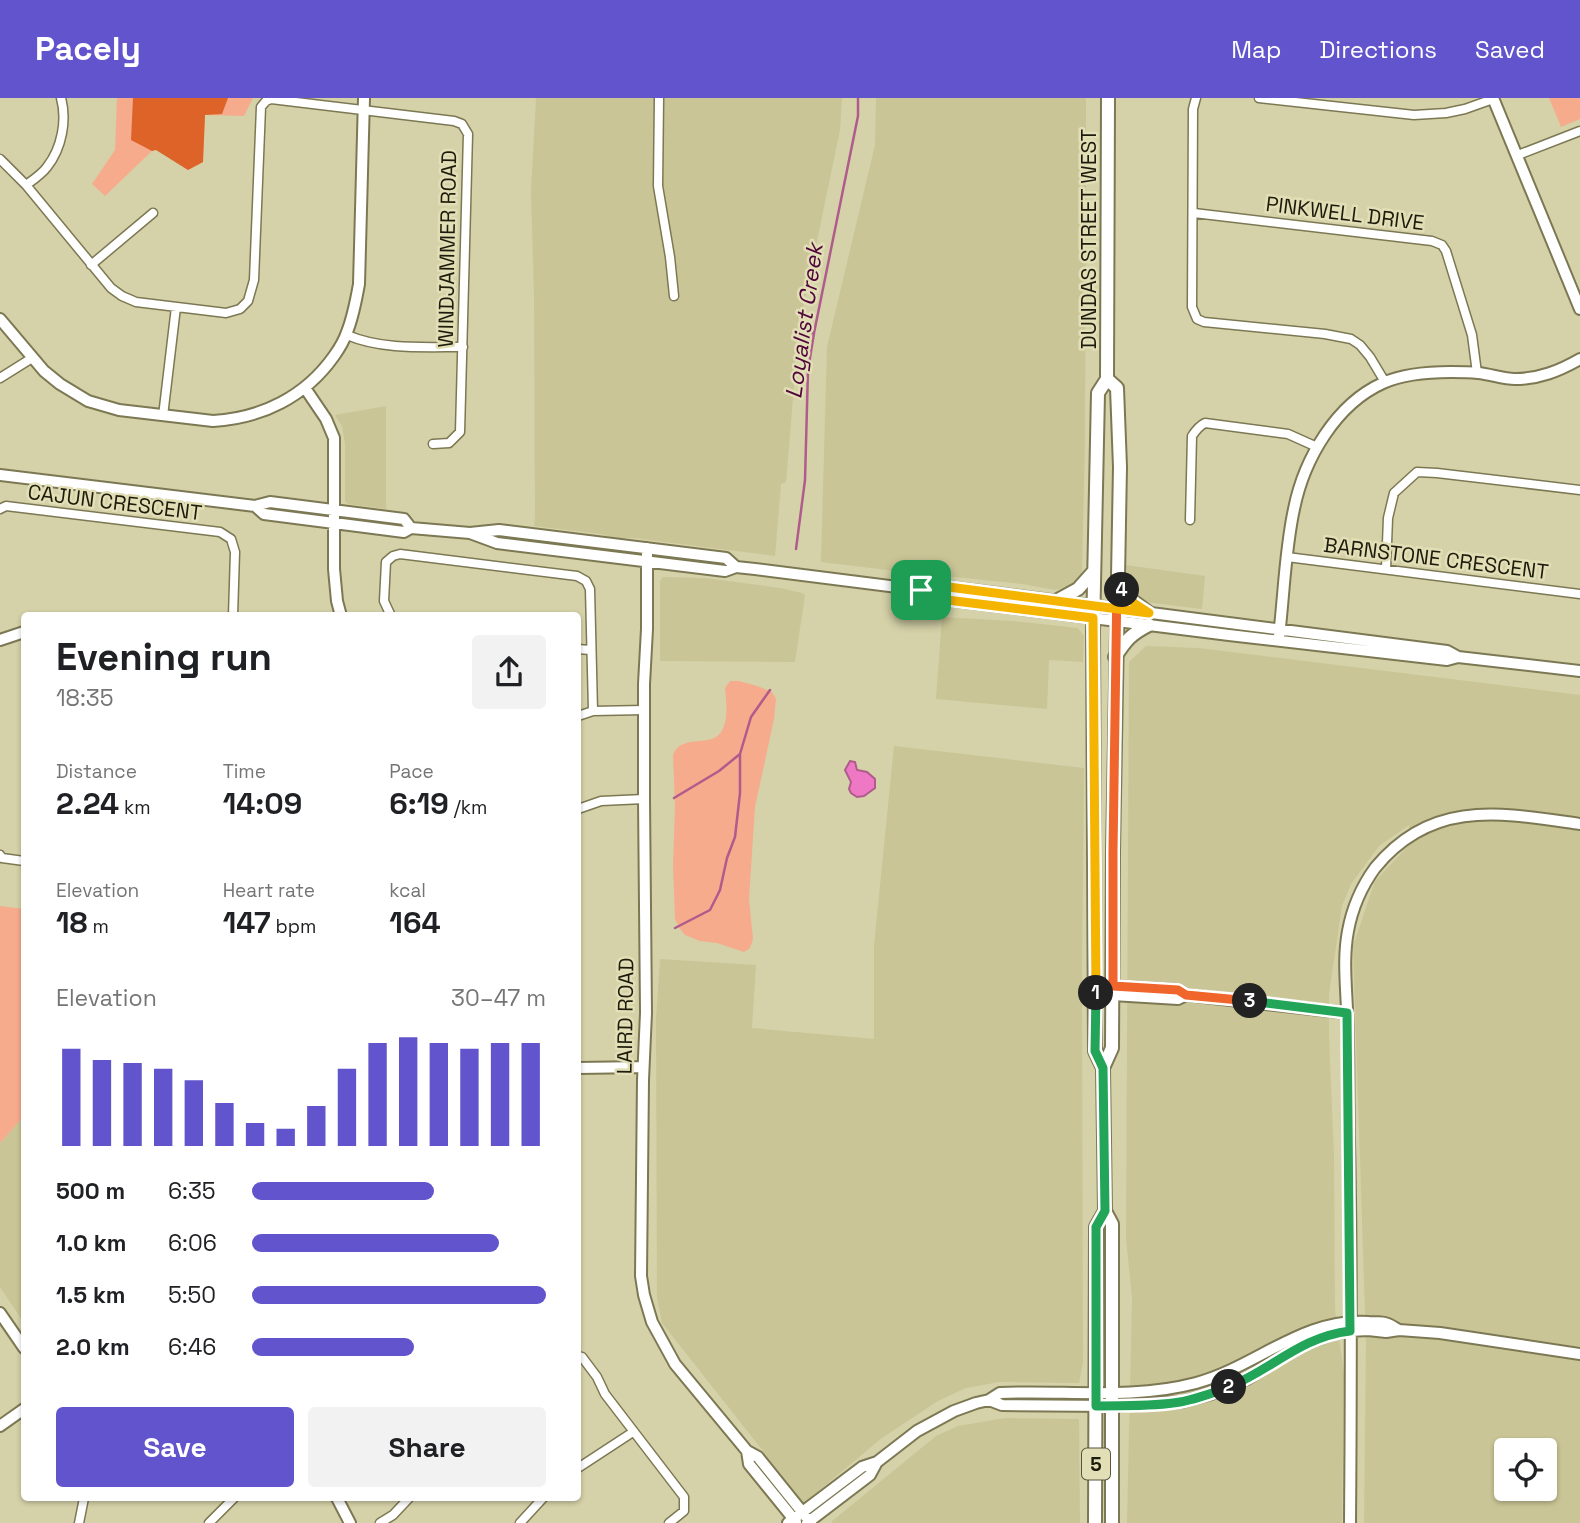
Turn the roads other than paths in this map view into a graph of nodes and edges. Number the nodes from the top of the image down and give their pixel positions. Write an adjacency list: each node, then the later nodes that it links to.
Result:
1 (61, 98): 12 (street)
2 (364, 98): 8 (street)
3 (659, 98): 16 (street)
4 (1108, 98): 26 (main road, DUNDAS STREET WEST)
5 (1196, 98): 14 (street)
6 (1259, 98): 7 (street)
7 (1493, 99): 10 (street)
8 (364, 110): 17 (street, WINDJAMMER ROAD); 20 (street); 21 (street, WINDJAMMER ROAD)
9 (1580, 131): 10 (street)
10 (1518, 155): 18 (street)
11 (0, 159): 12 (street, WINDJAMMER ROAD)
12 (26, 185): 15 (street, WINDJAMMER ROAD)
13 (153, 213): 15 (street)
14 (1194, 213): 24 (street, PINKWELL DRIVE); 27 (street)
15 (91, 265): 17 (street, WINDJAMMER ROAD)
16 (674, 296)
17 (176, 307): 29 (street)
18 (1580, 309)
19 (0, 319): 22 (street)
20 (346, 335): 21 (street); 28 (street)
21 (463, 347): 30 (street, WINDJAMMER ROAD)
22 (32, 358): 25 (street); 29 (street)
23 (1580, 359): 24 (street)
24 (1477, 373): 27 (street)
25 (0, 378)
26 (1107, 379): 46 (main road, DUNDAS STREET WEST); 47 (main road, DUNDAS STREET WEST)
27 (1385, 382): 31 (street)
28 (305, 388): 29 (street); 36 (street)
29 (163, 416)
30 (433, 444)
31 (1317, 447): 37 (street); 42 (street)
32 (0, 475): 34 (street)
33 (1580, 490): 45 (street)
34 (255, 506): 36 (street); 38 (street)
35 (0, 509): 51 (street, CAJUN CRESCENT)
36 (334, 510): 38 (street); 39 (street)
37 (1191, 520)
38 (334, 523): 39 (street); 52 (street)
39 (411, 528): 40 (street)
40 (470, 533): 41 (street); 43 (street)
41 (647, 548): 43 (street, LAIRD ROAD); 44 (street)
42 (1287, 557): 45 (street, BARNSTONE CRESCENT); 58 (street)
43 (647, 561): 44 (street); 65 (street, LAIRD ROAD)
44 (736, 567): 48 (street)
45 (1386, 569): 49 (street, BARNSTONE CRESCENT)
46 (1094, 571): 50 (main road); 54 (main road, DUNDAS STREET WEST)
47 (1117, 582): 55 (main road, DUNDAS STREET WEST); 56 (main road)
48 (921, 590): 50 (street); 54 (street)
49 (1580, 594)
50 (1056, 601): 54 (street)
51 (233, 612)
52 (340, 612)
53 (389, 612): 61 (street)
54 (1093, 612): 55 (street); 72 (main road, DUNDAS STREET WEST / 5)
55 (1116, 615): 56 (street); 62 (main road, DUNDAS STREET WEST / 5)
56 (1149, 619): 58 (street); 62 (main road)
57 (21, 633): 59 (street)
58 (1280, 635): 63 (street)
59 (0, 640)
60 (581, 649): 61 (street)
61 (590, 650): 64 (street)
62 (1115, 658): 73 (main road, DUNDAS STREET WEST / 5)
63 (1580, 671)
64 (593, 710): 65 (street); 66 (street)
65 (644, 710): 67 (street, LAIRD ROAD)
66 (581, 715)
67 (643, 799): 68 (street); 75 (street, LAIRD ROAD)
68 (581, 808)
69 (1580, 824): 74 (street)
70 (0, 855): 71 (street)
71 (21, 861)
72 (1096, 990): 73 (street); 77 (main road, DUNDAS STREET WEST / 5)
73 (1113, 991): 74 (street); 77 (main road, DUNDAS STREET WEST / 5)
74 (1347, 1013): 79 (street)
75 (643, 1067): 76 (street); 93 (street, LAIRD ROAD)
76 (581, 1068)
77 (1103, 1068): 83 (main road, DUNDAS STREET WEST / 5)
78 (0, 1313): 80 (street)
79 (1350, 1326): 81 (street); 83 (street); 83 (street); 102 (street)
80 (21, 1344)
81 (1580, 1354)
82 (581, 1357): 86 (street)
83 (1103, 1399): 93 (street); 100 (main road, DUNDAS STREET WEST / 5); 101 (main road, DUNDAS STREET WEST / 5)
84 (21, 1411): 85 (street)
85 (0, 1426)
86 (633, 1432): 87 (street); 99 (street)
87 (581, 1466)
88 (83, 1501): 94 (street)
89 (231, 1501): 95 (street)
90 (339, 1501): 96 (street)
91 (406, 1501): 97 (street)
92 (540, 1501): 98 (street)
93 (801, 1521)
94 (79, 1523)
95 (209, 1523)
96 (350, 1523)
97 (380, 1523)
98 (520, 1523)
99 (669, 1523)
100 (1096, 1523)
101 (1112, 1523)
102 (1350, 1523)

